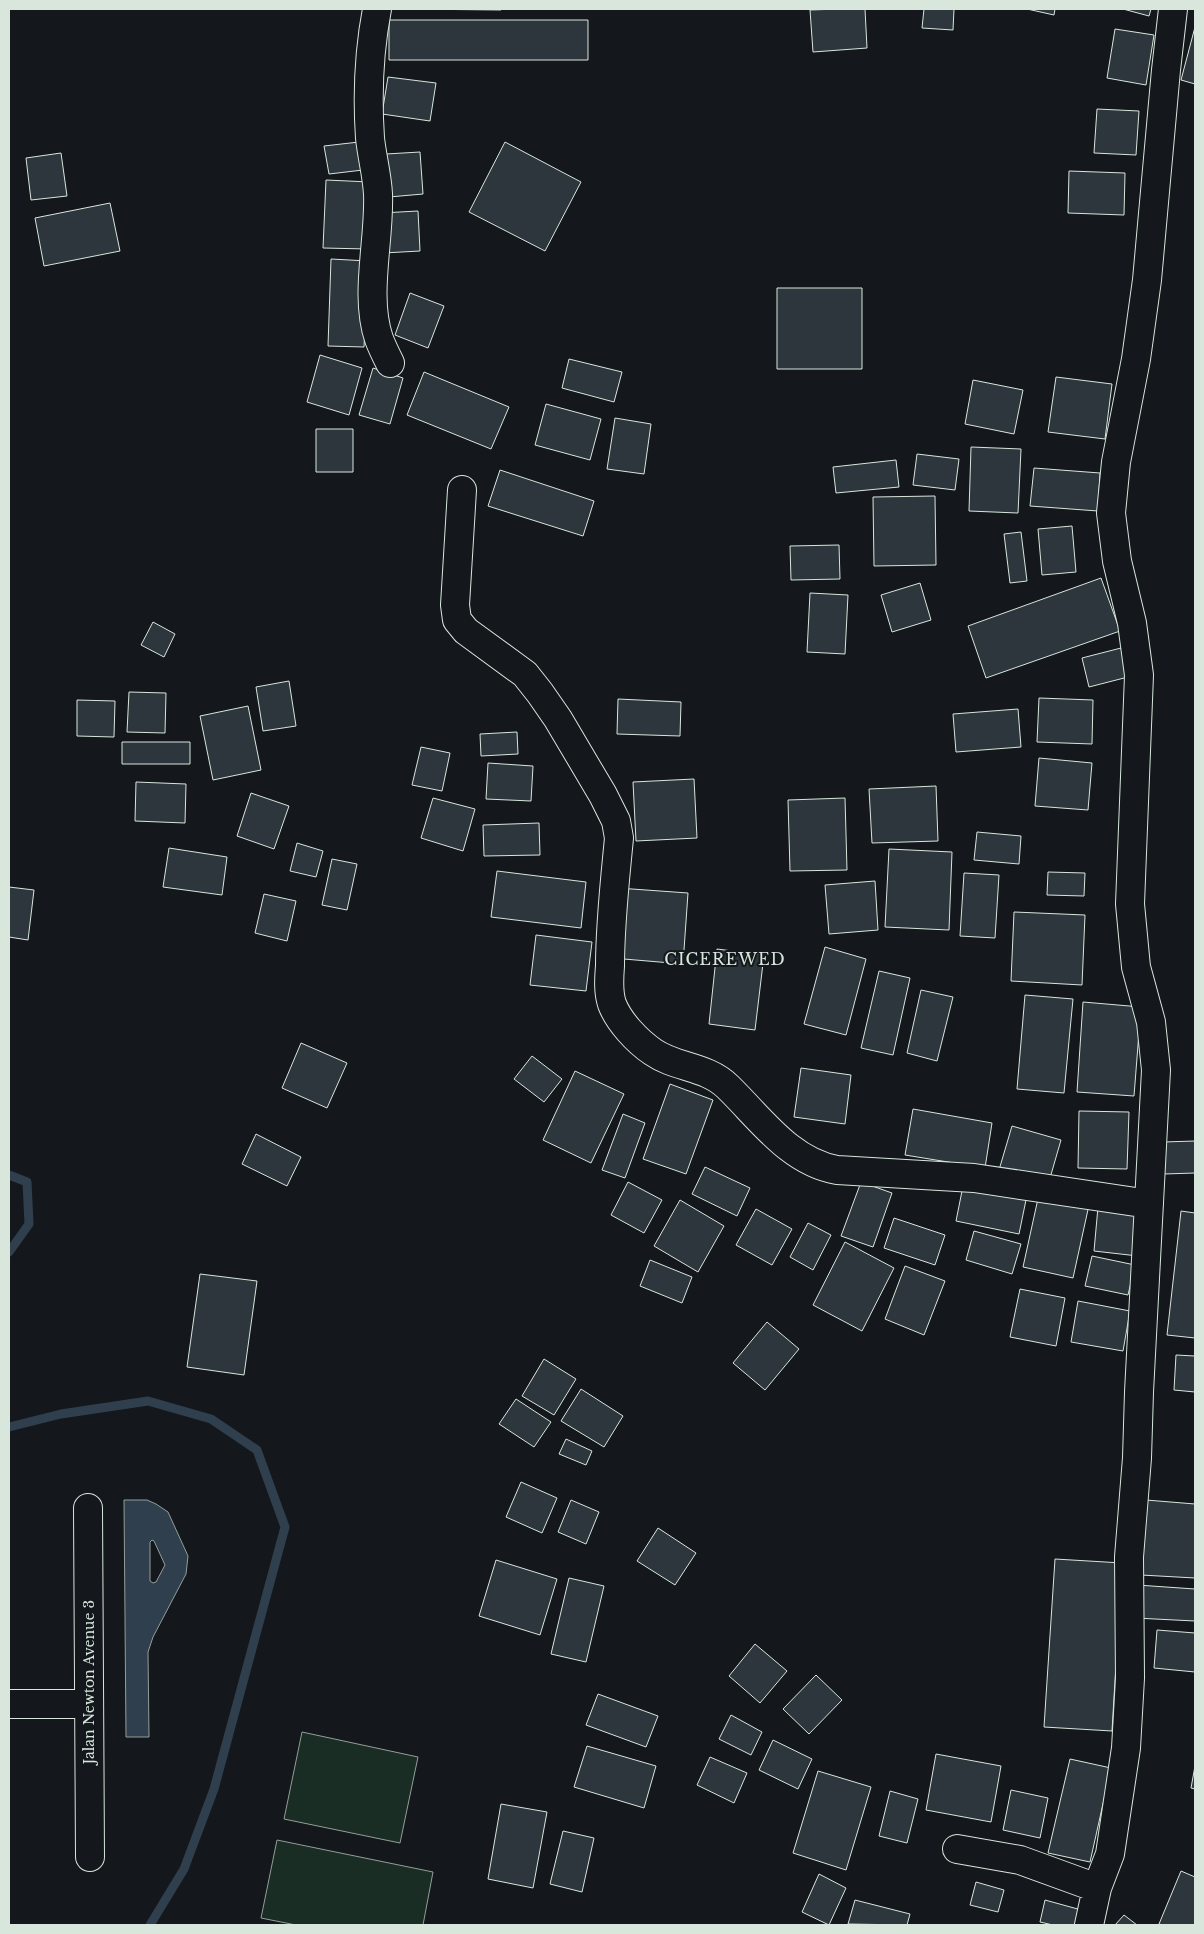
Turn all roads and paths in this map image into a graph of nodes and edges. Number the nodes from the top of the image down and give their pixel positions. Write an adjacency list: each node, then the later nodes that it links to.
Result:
1 (378, 9): 3 (street)
2 (1173, 9): 5 (street)
3 (390, 363)
4 (462, 490): 5 (street)
5 (1149, 1204): 11 (street)
6 (88, 1508): 8 (street, Jalan Newton Avenue 3)
7 (9, 1704): 8 (street)
8 (89, 1704): 10 (street, Jalan Newton Avenue 3)
9 (957, 1849): 11 (street)
10 (90, 1857)
11 (1097, 1888): 12 (street)
12 (1089, 1925)

